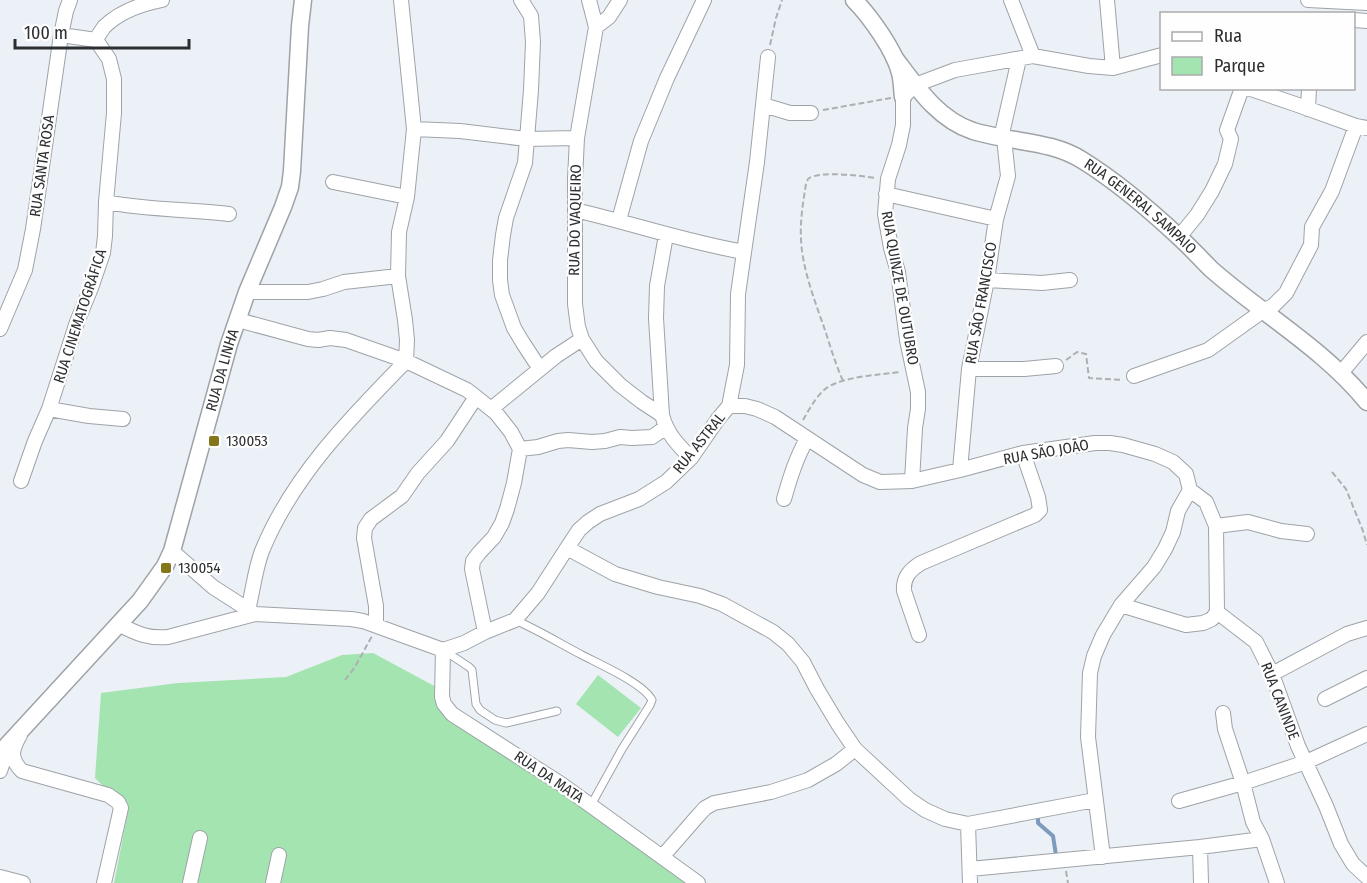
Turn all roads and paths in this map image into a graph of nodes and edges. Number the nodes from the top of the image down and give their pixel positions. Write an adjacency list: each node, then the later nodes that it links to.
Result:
1 (70, 0): 16 (street, RUA SANTA ROSA)
2 (162, 0): 17 (street)
3 (303, 0): 49 (street, RUA DA LINHA)
4 (401, 0): 30 (street)
5 (521, 0): 33 (street)
6 (589, 0): 15 (street)
7 (620, 0): 15 (street)
8 (704, 0): 42 (street)
9 (782, 0): 19 (path)
10 (854, 0): 25 (street)
11 (1011, 0): 20 (street)
12 (1107, 0): 21 (street)
13 (1308, 0): 14 (street)
14 (1367, 3)
15 (596, 27): 31 (street, RUA DO VAQUEIRO)
16 (61, 35): 17 (street); 52 (street, RUA SANTA ROSA)
17 (96, 40): 38 (street, RUA CINEMATOGRÁFICA)
18 (1160, 55): 21 (street)
19 (768, 57): 26 (street, RUA ASTRAL)
20 (1026, 58): 21 (street); 25 (street); 32 (street, RUA SÃO FRANCISCO)
21 (1113, 68)
22 (1241, 90): 44 (street)
23 (1254, 90): 27 (street)
24 (1309, 90): 27 (street)
25 (909, 91): 28 (path); 32 (street, RUA GENERAL SAMPAIO); 34 (street, RUA QUINZE DE OUTUBRO)
26 (763, 105): 28 (street); 45 (street, RUA ASTRAL)
27 (1308, 109): 29 (street)
28 (811, 113)
29 (1362, 127): 50 (street)
30 (414, 129): 33 (street); 37 (street)
31 (577, 138): 33 (street); 39 (street, RUA DO VAQUEIRO)
32 (1003, 138): 41 (street, RUA SÃO FRANCISCO); 44 (street, RUA GENERAL SAMPAIO)
33 (526, 139): 57 (street)
34 (888, 179): 36 (street, RUA QUINZE DE OUTUBRO); 62 (path)
35 (333, 182): 37 (street)
36 (886, 194): 41 (street); 59 (street, RUA QUINZE DE OUTUBRO)
37 (407, 197): 46 (street)
38 (106, 202): 40 (street); 66 (street, RUA CINEMATOGRÁFICA)
39 (575, 210): 42 (street); 53 (street, RUA DO VAQUEIRO)
40 (229, 214)
41 (996, 219): 47 (street, RUA SÃO FRANCISCO)
42 (619, 220): 43 (street)
43 (666, 235): 45 (street); 69 (street)
44 (1179, 237): 50 (street, RUA GENERAL SAMPAIO)
45 (744, 252): 65 (street, RUA ASTRAL)
46 (398, 276): 49 (street); 55 (street)
47 (987, 280): 48 (street); 58 (street, RUA SÃO FRANCISCO)
48 (1070, 280)
49 (247, 292): 51 (street, RUA DA LINHA)
50 (1264, 310): 60 (street, RUA GENERAL SAMPAIO); 61 (street)
51 (238, 320): 55 (street); 84 (street, RUA DA LINHA)
52 (0, 329)
53 (582, 339): 57 (street); 69 (street, RUA DO VAQUEIRO)
54 (1367, 342): 60 (street)
55 (406, 361): 63 (street); 86 (street)
56 (1056, 366): 58 (street); 61 (path)
57 (540, 369): 67 (street)
58 (969, 369): 74 (street, RUA SÃO FRANCISCO)
59 (914, 370): 62 (path); 76 (street, RUA QUINZE DE OUTUBRO)
60 (1341, 373): 64 (street, RUA GENERAL SAMPAIO)
61 (1134, 376)
62 (843, 381): 70 (path)
63 (476, 397): 67 (street); 90 (street)
64 (1367, 402)
65 (729, 406): 70 (street, RUA SÃO JOÃO); 73 (street, RUA ASTRAL)
66 (50, 409): 68 (street); 77 (street, RUA CINEMATOGRÁFICA)
67 (491, 409): 71 (street)
68 (123, 419)
69 (664, 422): 71 (street); 73 (street, RUA DO VAQUEIRO)
70 (802, 435): 76 (street, RUA SÃO JOÃO); 79 (street)
71 (520, 449): 92 (street)
72 (1023, 453): 74 (street, RUA SÃO JOÃO); 78 (street, RUA SÃO JOÃO); 93 (street)
73 (690, 458): 83 (street, RUA ASTRAL)
74 (960, 470): 76 (street, RUA SÃO JOÃO)
75 (1332, 472): 82 (path)
76 (912, 481)
77 (21, 482)
78 (1190, 490): 80 (street, RUA SÃO JOÃO); 85 (street)
79 (784, 499)
80 (1216, 526): 81 (street); 87 (street)
81 (1307, 534)
82 (1367, 545)
83 (567, 548): 88 (street, RUA ASTRAL); 104 (street)
84 (172, 551): 86 (street); 89 (street, RUA DA LINHA)
85 (1121, 605): 87 (street); 108 (street)
86 (252, 612): 89 (street); 90 (street)
87 (1218, 612): 95 (street, RUA CANINDE)
88 (515, 620): 92 (street, RUA ASTRAL); 110 (lane)
89 (118, 624): 101 (street, RUA DA LINHA)
90 (376, 625): 94 (street); 97 (path)
91 (1367, 628): 95 (street)
92 (484, 632): 94 (street, RUA ASTRAL)
93 (919, 635)
94 (443, 650): 99 (lane); 110 (street, RUA DA MATA)
95 (1272, 674): 105 (street, RUA CANINDE)
96 (1367, 678): 98 (street)
97 (345, 680)
98 (1325, 699)
99 (557, 711)
100 (1223, 713): 107 (street)
101 (22, 730): 103 (street, RUA DA LINHA); 122 (street)
102 (1367, 734): 105 (street)
103 (4, 748): 106 (street)
104 (855, 749): 111 (street); 116 (street)
105 (1306, 762): 107 (street); 120 (street, RUA CANINDE)
106 (0, 771)
107 (1244, 783): 109 (street); 113 (street)
108 (1095, 800): 111 (street); 117 (street)
109 (1179, 801)
110 (591, 805): 116 (street, RUA DA MATA)
111 (968, 824): 118 (street)
112 (200, 838): 123 (street)
113 (1262, 839): 114 (street); 127 (street)
114 (1200, 847): 117 (street); 126 (street)
115 (279, 855): 124 (street)
116 (662, 857): 125 (street, RUA DA MATA)
117 (1103, 857): 118 (street)
118 (970, 876)
119 (0, 877): 121 (street)
120 (1367, 877)
121 (23, 883)
122 (104, 883)
123 (190, 883)
124 (273, 883)
125 (698, 883)
126 (1201, 883)
127 (1277, 883)

